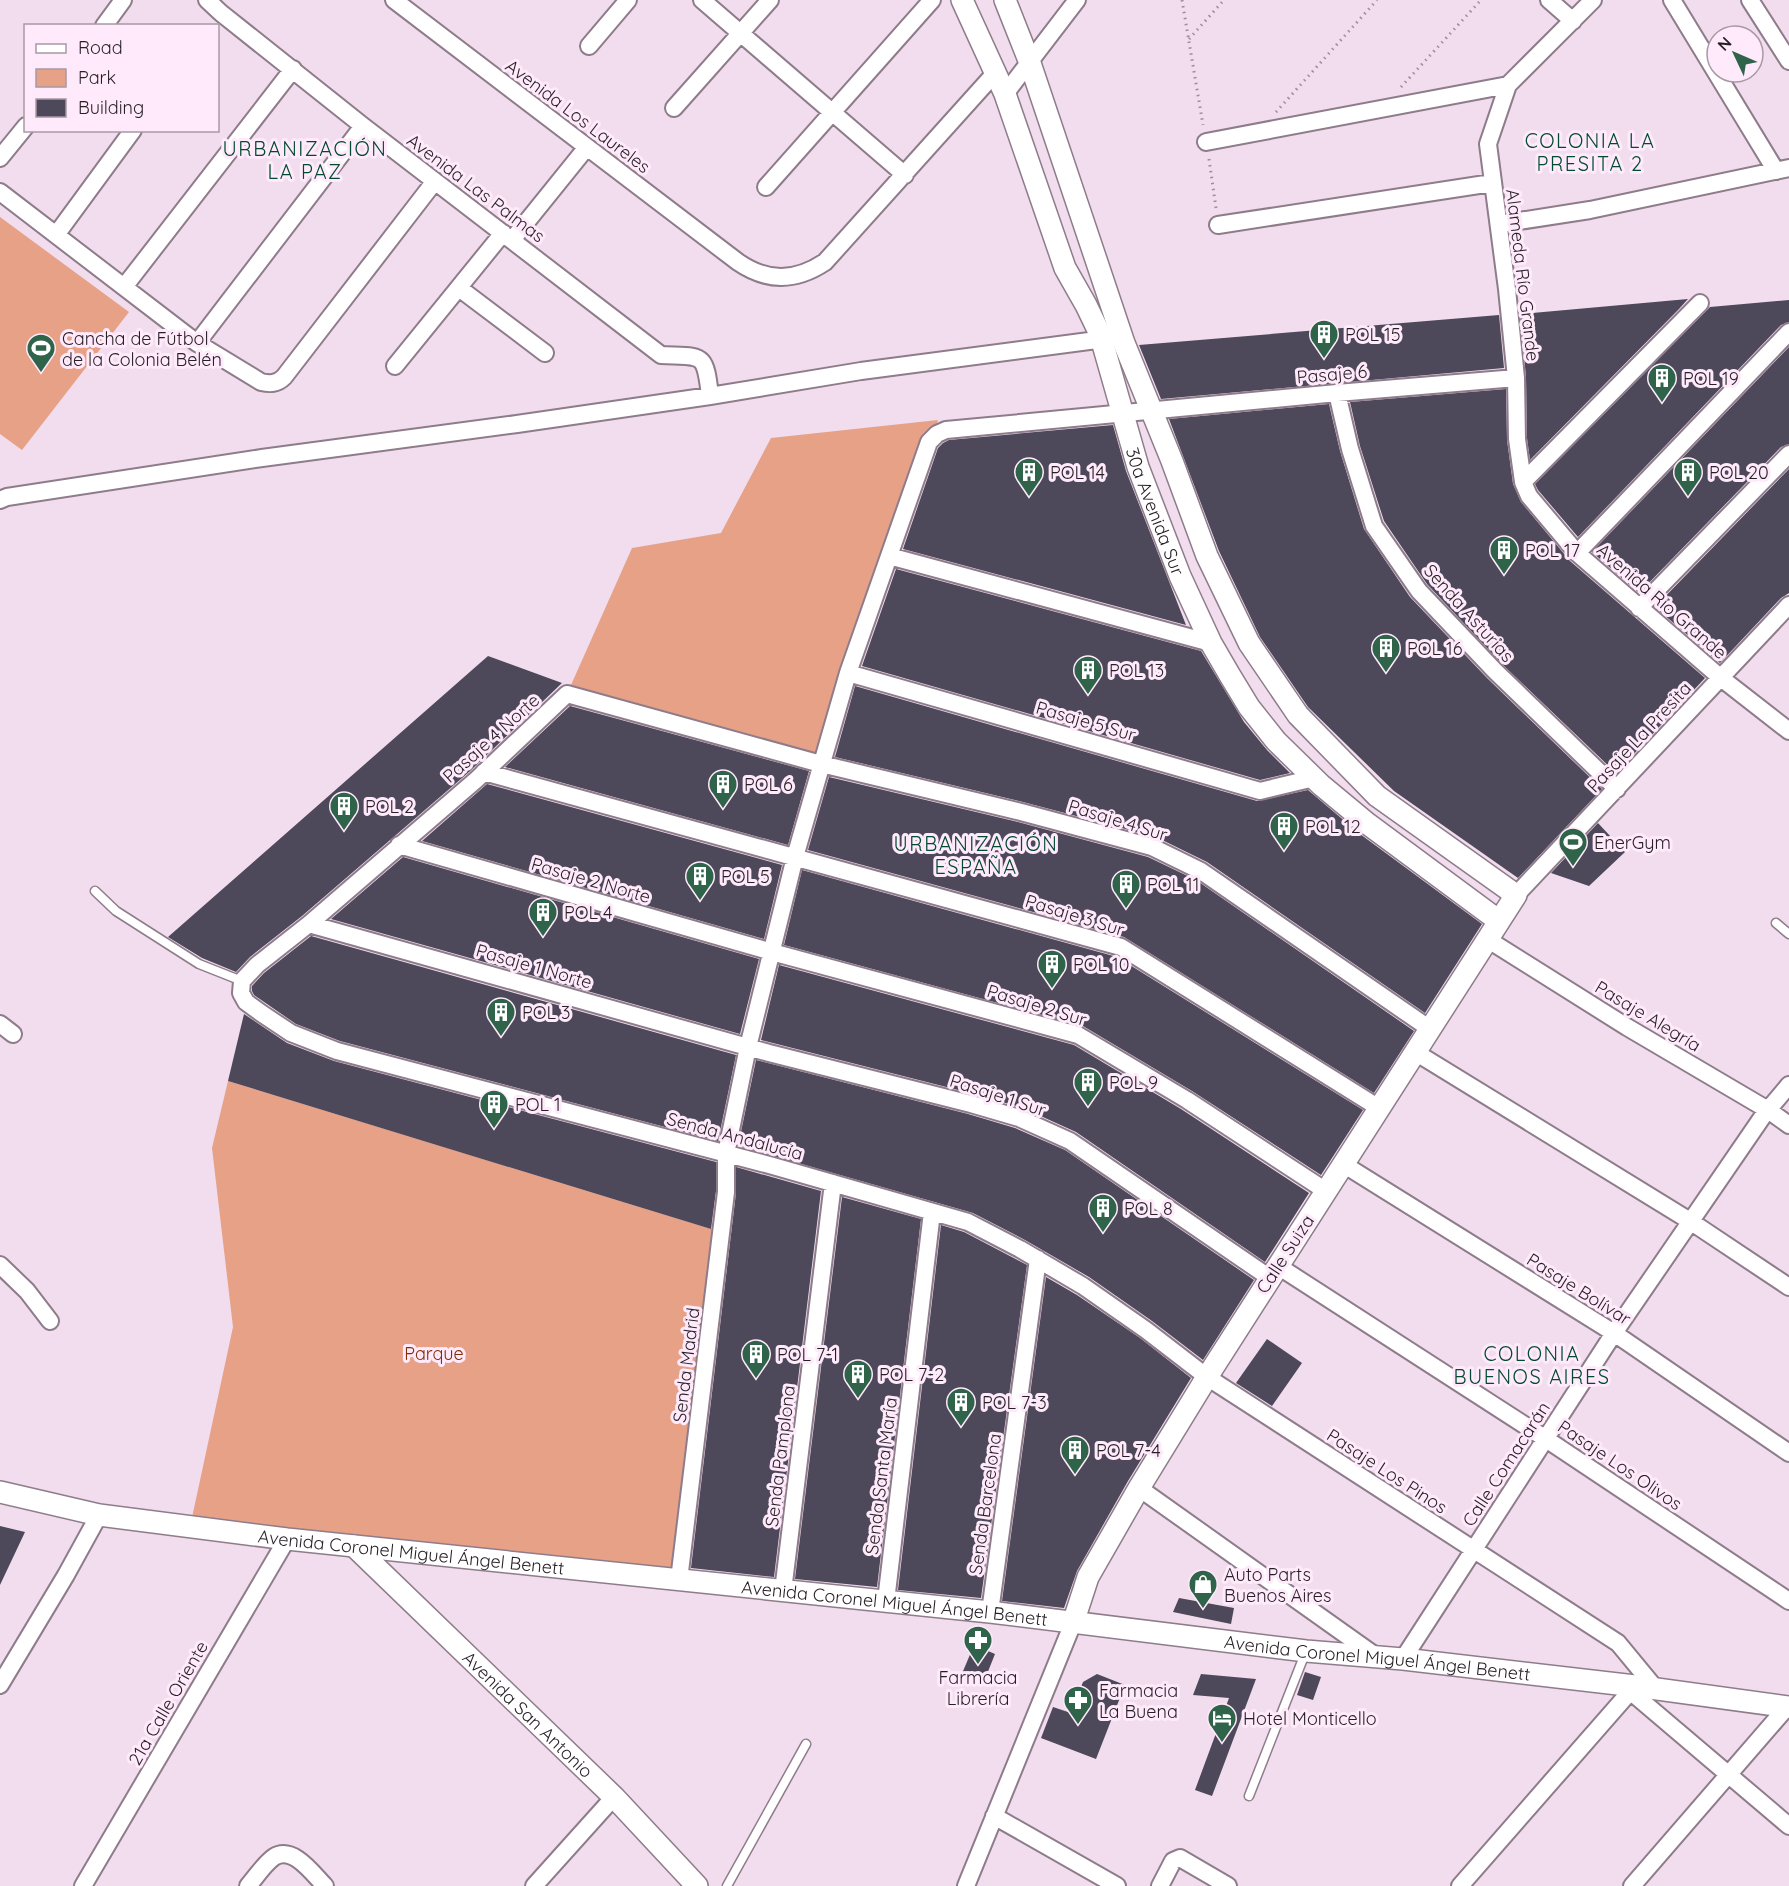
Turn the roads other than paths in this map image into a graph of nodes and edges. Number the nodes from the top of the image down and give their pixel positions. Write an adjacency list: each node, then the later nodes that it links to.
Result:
1 (123, 0): 17 (street)
2 (207, 0): 15 (street, Avenida Las Palmas)
3 (394, 0): 32 (street, Avenida Los Laureles)
4 (628, 0): 19 (street)
5 (702, 0): 18 (street)
6 (770, 0): 18 (street)
7 (932, 0): 27 (street)
8 (962, 0): 23 (street, 30a Avenida Sur)
9 (1005, 0): 21 (street, 30a Avenida Sur)
10 (1077, 0): 21 (street)
11 (1549, 0): 16 (street)
12 (1593, 0): 16 (street, Alameda Río Grande)
13 (1672, 0): 34 (street)
14 (1750, 0): 20 (street)
15 (216, 19): 22 (street, Avenida Las Palmas)
16 (1573, 21): 24 (street, Alameda Río Grande)
17 (105, 24)
18 (741, 33): 26 (street); 27 (street)
19 (589, 46)
20 (1789, 61)
21 (1030, 63): 25 (street); 48 (street, 30a Avenida Sur)
22 (293, 69): 28 (street, Avenida Las Palmas); 44 (street)
23 (996, 72): 25 (street, 30a Avenida Sur); 35 (street, Avenida Los Laureles)
24 (1508, 85): 31 (street); 37 (street, Alameda Río Grande)
25 (1005, 94): 49 (street, 30a Avenida Sur)
26 (674, 108)
27 (832, 112): 35 (street); 38 (street)
28 (363, 126): 36 (street, Avenida Las Palmas); 50 (street)
29 (24, 128): 33 (street)
30 (133, 132): 42 (street)
31 (1206, 142)
32 (587, 147): 35 (street, Avenida Los Laureles); 43 (street)
33 (0, 158)
34 (1783, 169): 40 (street)
35 (905, 175)
36 (435, 181): 43 (street, Avenida Las Palmas); 50 (street)
37 (1492, 183): 40 (street, Alameda Río Grande); 41 (street)
38 (766, 187)
39 (0, 192): 42 (street)
40 (1500, 224): 53 (street, Alameda Río Grande)
41 (1218, 225)
42 (56, 235): 44 (street)
43 (507, 236): 45 (street); 55 (street, Avenida Las Palmas)
44 (124, 287): 50 (street)
45 (459, 288): 51 (street); 52 (street)
46 (1700, 303): 59 (street)
47 (1789, 332): 61 (street)
48 (1122, 337): 49 (street); 56 (street, 30a Avenida Sur)
49 (1101, 339): 55 (street); 57 (street, 30a Avenida Sur)
50 (197, 344)
51 (545, 353)
52 (395, 366)
53 (1516, 378): 54 (street, Pasaje 6); 59 (street, Avenida Río Grande)
54 (1337, 393): 56 (street, Pasaje 6); 74 (street, Senda Asturias)
55 (710, 396): 60 (street)
56 (1152, 411): 57 (street, Pasaje 6); 67 (street, 30a Avenida Sur)
57 (1122, 412): 62 (street, Pasaje 6); 65 (street, 30a Avenida Sur)
58 (1789, 454): 64 (street)
59 (1523, 482): 61 (street, Avenida Río Grande)
60 (0, 500)
61 (1577, 553): 64 (street, Avenida Río Grande)
62 (889, 556): 65 (street); 66 (street, Pasaje 6)
63 (1789, 605): 68 (street, Pasaje La Presita)
64 (1639, 608): 68 (street, Avenida Río Grande)
65 (1211, 643): 69 (street, 30a Avenida Sur)
66 (848, 673): 71 (street, Senda Madrid); 73 (street, Pasaje 5 Sur)
67 (1270, 674): 69 (street); 78 (street, 30a Avenida Sur)
68 (1721, 678): 70 (street, Avenida Río Grande); 74 (street, Pasaje La Presita)
69 (1239, 690): 73 (street, 30a Avenida Sur)
70 (1789, 731)
71 (821, 764): 72 (street, Pasaje 4 Norte); 76 (street, Senda Madrid); 86 (street, Pasaje 4 Sur)
72 (484, 772): 75 (street, Pasaje 4 Norte); 76 (street, Pasaje 3 Sur)
73 (1314, 778): 79 (street, 30a Avenida Sur)
74 (1617, 789): 78 (street, Pasaje La Presita)
75 (399, 845): 81 (street, Pasaje 4 Norte); 84 (street, Pasaje 2 Norte)
76 (795, 856): 84 (street, Senda Madrid); 90 (street, Pasaje 3 Sur)
77 (95, 891): 85 (lane)
78 (1516, 895): 79 (street, Calle Suiza)
79 (1499, 921): 83 (street, Calle Suiza)
80 (1776, 922): 82 (lane)
81 (309, 924): 85 (street, Pasaje 4 Norte); 87 (street, Pasaje 1 Norte)
82 (1789, 934)
83 (1487, 939): 86 (street, Calle Suiza); 91 (street, Pasaje Alegría)
84 (773, 952): 87 (street, Senda Madrid); 96 (street, Pasaje 2 Sur)
85 (242, 981): 93 (street, Senda Andalucía)
86 (1430, 1029): 88 (street, Calle Suiza)
87 (748, 1047): 93 (street, Senda Madrid); 101 (street, Pasaje 1 Sur)
88 (1415, 1052): 90 (street, Calle Suiza); 98 (street)
89 (1789, 1085): 91 (street, Calle Comacarán)
90 (1379, 1108): 94 (street, Calle Suiza)
91 (1768, 1110): 92 (street, Pasaje Alegría); 98 (street, Calle Comacarán)
92 (1789, 1125)
93 (726, 1154): 95 (street, Senda Andalucía); 114 (street, Senda Madrid)
94 (1343, 1164): 96 (street, Calle Suiza); 104 (street, Pasaje Bolívar)
95 (833, 1183): 97 (street, Senda Andalucía); 115 (street, Senda Pamplona)
96 (1326, 1191): 101 (street, Calle Suiza)
97 (932, 1212): 99 (street, Senda Andalucía); 116 (street, Senda Santa María)
98 (1690, 1221): 102 (street); 104 (street, Calle Comacarán)
99 (1038, 1259): 105 (street, Senda Andalucía); 118 (street, Senda Barcelona)
100 (0, 1266): 103 (street)
101 (1274, 1272): 105 (street, Calle Suiza); 106 (street, Pasaje Los Olivos)
102 (1789, 1287)
103 (50, 1322)
104 (1614, 1333): 106 (street, Calle Comacarán); 107 (street, Pasaje Bolívar)
105 (1207, 1377): 108 (street, Calle Suiza); 113 (street, Pasaje Los Pinos)
106 (1546, 1439): 113 (street, Calle Comacarán); 117 (street, Pasaje Los Olivos)
107 (1789, 1453)
108 (1139, 1488): 119 (street, Calle Suiza); 121 (street)
109 (0, 1492): 110 (street, Avenida Coronel Miguel Ángel Benett)
110 (99, 1515): 111 (street, Avenida Coronel Miguel Ángel Benett); 123 (street)
111 (287, 1539): 112 (street, Avenida Coronel Miguel Ángel Benett); 133 (street, 21a Calle Oriente)
112 (354, 1546): 114 (street, Avenida Coronel Miguel Ángel Benett); 130 (street, Avenida San Antonio)
113 (1474, 1550): 122 (street, Calle Comacarán); 125 (street, Pasaje Los Pinos)
114 (679, 1580): 115 (street, Avenida Coronel Miguel Ángel Benett)
115 (783, 1591): 116 (street, Avenida Coronel Miguel Ángel Benett)
116 (886, 1601): 118 (street, Avenida Coronel Miguel Ángel Benett)
117 (1789, 1601)
118 (990, 1612): 119 (street, Avenida Coronel Miguel Ángel Benett)
119 (1073, 1623): 120 (street, Avenida Coronel Miguel Ángel Benett); 131 (street)
120 (1306, 1651): 121 (street, Avenida Coronel Miguel Ángel Benett); 129 (lane)
121 (1377, 1657): 122 (street, Avenida Coronel Miguel Ángel Benett)
122 (1403, 1659): 124 (street, Avenida Coronel Miguel Ángel Benett)
123 (0, 1685)
124 (1632, 1689): 125 (street, Avenida Coronel Miguel Ángel Benett); 128 (street); 143 (street)
125 (1656, 1689): 126 (street, Avenida Coronel Miguel Ángel Benett)
126 (1788, 1707): 128 (street)
127 (806, 1744): 138 (lane)
128 (1729, 1775): 132 (street); 144 (street)
129 (1249, 1796)
130 (614, 1797): 136 (street); 137 (street, Avenida San Antonio)
131 (994, 1816): 139 (street); 140 (street)
132 (1789, 1826)
133 (83, 1886)
134 (248, 1886): 135 (street)
135 (325, 1886)
136 (534, 1886)
137 (697, 1886)
138 (727, 1886)
139 (966, 1886)
140 (1117, 1886)
141 (1160, 1886): 142 (street)
142 (1228, 1886)
143 (1460, 1886)
144 (1632, 1886)

